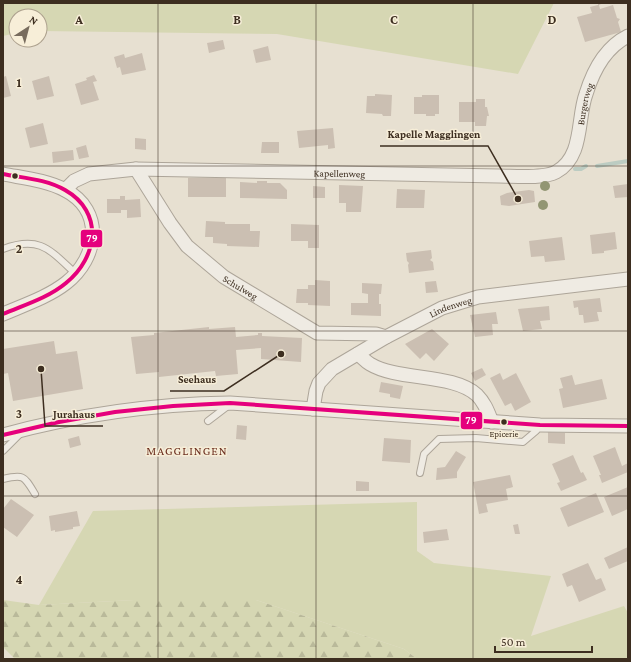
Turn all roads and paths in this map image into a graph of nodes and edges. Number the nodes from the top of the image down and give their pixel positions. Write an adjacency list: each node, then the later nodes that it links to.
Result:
1 (628, 36): 4 (street, Burgerweg)
2 (136, 169): 4 (street, Kapellenweg); 5 (street, Kapellenweg); 10 (street, Schulweg)
3 (3, 174): 5 (street)
4 (549, 175)
5 (65, 190): 7 (street)
6 (3, 249): 7 (lane)
7 (76, 274): 9 (street)
8 (628, 279): 10 (street, Lindenweg)
9 (3, 314)
10 (386, 337): 11 (street, Lindenweg)
11 (358, 354): 13 (street, Lindenweg); 15 (street)
12 (230, 404): 13 (street); 14 (lane); 18 (street)
13 (313, 409): 15 (street)
14 (208, 421)
15 (492, 422): 16 (street)
16 (540, 425): 17 (street); 21 (lane)
17 (628, 426)
18 (27, 428): 19 (street); 20 (lane)
19 (3, 435)
20 (3, 451)
21 (420, 473)
22 (3, 479): 23 (lane)
23 (36, 494)

